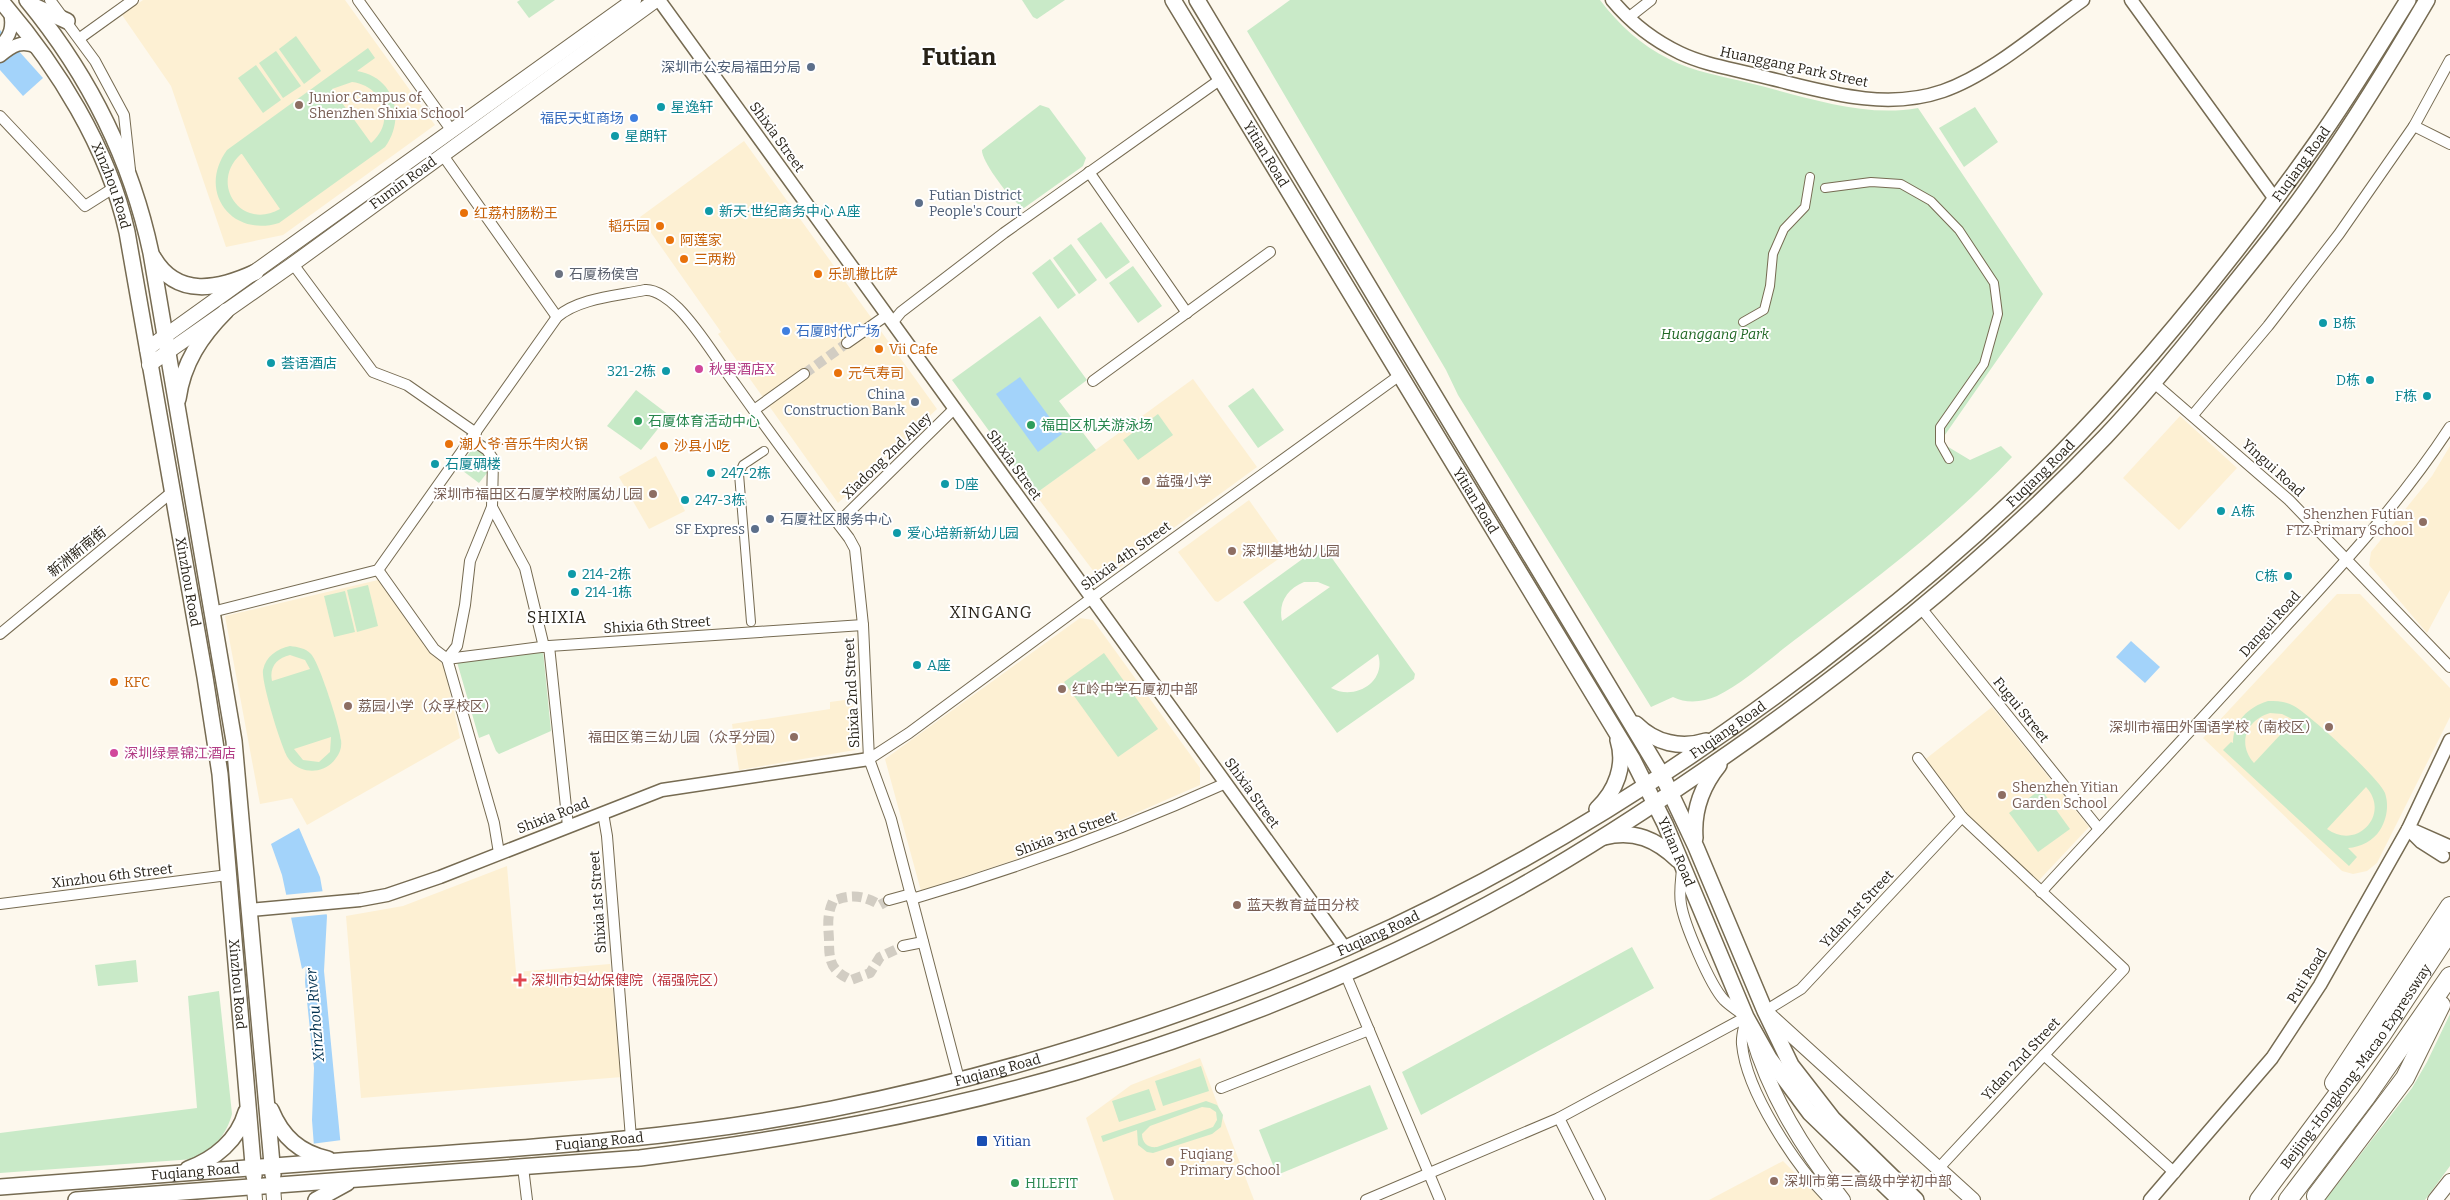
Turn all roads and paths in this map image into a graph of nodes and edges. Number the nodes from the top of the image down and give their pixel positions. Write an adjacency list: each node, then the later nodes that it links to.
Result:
1 (0, 0): 16 (main road, Xinzhou Road)
2 (50, 0): 18 (street)
3 (132, 0): 19 (street)
4 (358, 0): 26 (street)
5 (634, 0): 26 (main road, Fumin Road)
6 (658, 0): 28 (main road, Fumin Road); 42 (street, Shixia Street)
7 (1174, 0): 23 (main road, Yitian Road)
8 (1197, 0): 75 (main road, Yitian Road)
9 (1612, 0): 17 (street, Huanggang Park Street)
10 (1651, 0): 17 (street)
11 (2082, 0): 17 (street, Huanggang Park Street)
12 (2131, 0): 34 (street)
13 (2408, 0): 34 (main road, Fuqiang Road)
14 (2427, 0): 52 (main road, Fuqiang Road)
15 (29, 2): 18 (main road); 31 (main road, Xinzhou Road)
16 (10, 12): 20 (street); 21 (main road, Xinzhou Road)
17 (1628, 18)
18 (67, 21): 19 (street)
19 (80, 38): 31 (street)
20 (4, 48): 21 (street)
21 (38, 48): 33 (main road, Xinzhou Road)
22 (2450, 60): 25 (street)
23 (1221, 79): 29 (street); 50 (main road, Yitian Road)
24 (0, 116): 33 (street)
25 (2414, 126): 27 (street); 56 (street)
26 (452, 131): 38 (main road, Fumin Road)
27 (2450, 144)
28 (442, 154): 37 (main road, Fumin Road); 41 (street)
29 (1088, 172): 40 (street); 42 (street)
30 (1810, 177): 43 (street)
31 (133, 186): 33 (main road); 36 (main road, Xinzhou Road)
32 (1824, 188): 60 (street)
33 (117, 192): 46 (main road, Xinzhou Road)
34 (2275, 199): 77 (main road, Fuqiang Road)
35 (1270, 252): 40 (street)
36 (151, 253): 38 (main road); 44 (main road, Xinzhou Road)
37 (293, 264): 39 (main road, Fumin Road); 58 (street)
38 (256, 272): 44 (main road, Fumin Road)
39 (226, 310): 47 (main road, Fumin Road); 55 (main road)
40 (1187, 312): 51 (street)
41 (557, 317): 54 (street, Shixia 2nd Street); 58 (street)
42 (889, 319): 45 (street); 53 (street, Shixia Street)
43 (1743, 322)
44 (164, 337): 46 (main road, Fumin Road); 47 (main road, Xinzhou Road)
45 (847, 343)
46 (147, 349): 48 (main road, Xinzhou Road)
47 (167, 353): 48 (main road, Fumin Road); 55 (main road, Xinzhou Road)
48 (150, 365): 61 (main road, Xinzhou Road)
49 (804, 374): 54 (street)
50 (1400, 375): 66 (street, Shixia 4th Street); 76 (main road, Yitian Road)
51 (1093, 380)
52 (2154, 383): 56 (street, Yingui Road); 67 (main road, Fuqiang Road)
53 (954, 409): 63 (street, Xiadong 2nd Alley); 66 (street, Shixia Street)
54 (754, 410): 63 (street, Shixia 2nd Street)
55 (176, 411): 68 (main road, Xinzhou Road)
56 (2193, 415): 64 (street, Yingui Road)
57 (2450, 427): 64 (street, Dangui Road)
58 (474, 436): 62 (street); 65 (street)
59 (764, 451): 69 (street)
60 (1949, 459)
61 (172, 492): 71 (street, 新洲新南街); 98 (main road, Xinzhou Road)
62 (492, 507): 72 (street); 73 (street)
63 (838, 523): 70 (street, Shixia 2nd Street)
64 (2347, 560): 74 (street, Yingui Road); 91 (street, Dangui Road)
65 (378, 570): 68 (street); 73 (street)
66 (1092, 598): 81 (street, Shixia 4th Street); 83 (street, Shixia Street)
67 (1921, 608): 79 (main road, Fuqiang Road); 91 (street, Fugui Street)
68 (212, 612): 104 (main road, Xinzhou Road)
69 (751, 622)
70 (863, 625): 72 (street, Shixia 6th Street); 81 (street, Shixia 2nd Street)
71 (0, 634)
72 (547, 646): 73 (street, Shixia 6th Street); 90 (street)
73 (447, 659): 96 (street)
74 (2450, 667)
75 (1626, 714): 77 (main road); 82 (main road, Yitian Road)
76 (1616, 731): 84 (main road, Yitian Road); 89 (main road)
77 (1719, 738): 82 (main road, Fuqiang Road)
78 (2450, 740): 92 (street, Puti Road)
79 (1726, 755): 85 (main road, Fuqiang Road); 94 (main road)
80 (1918, 758): 88 (street)
81 (869, 759): 87 (street, Shixia Road); 100 (street, Shixia 2nd Street)
82 (1662, 775): 84 (main road, Fuqiang Road); 85 (main road, Yitian Road)
83 (1226, 783): 100 (street, Shixia 3rd Street); 108 (street, Shixia Street)
84 (1646, 785): 86 (main road, Yitian Road); 89 (main road, Fuqiang Road)
85 (1671, 792): 86 (main road, Fuqiang Road); 94 (main road, Yitian Road)
86 (1654, 802): 93 (main road, Fuqiang Road); 97 (main road, Yitian Road)
87 (603, 813): 90 (street, Shixia Road); 121 (street, Shixia 1st Street)
88 (1962, 817): 99 (street); 112 (street, Yidan 1st Street)
89 (1582, 824): 108 (main road, Fuqiang Road)
90 (568, 826): 96 (street, Shixia Road)
91 (2098, 829): 99 (street, Dangui Road)
92 (2408, 829): 95 (street); 130 (street, Puti Road)
93 (1592, 842): 97 (main road); 109 (main road, Fuqiang Road)
94 (1696, 847): 112 (main road, Yitian Road)
95 (2446, 851)
96 (499, 853): 104 (street, Shixia Road)
97 (1683, 865): 113 (main road, Yitian Road)
98 (228, 875): 102 (street, Xinzhou 6th Street); 119 (main road, Xinzhou Road)
99 (2041, 892): 115 (street, Yidan 2nd Street)
100 (912, 897): 101 (street, Shixia 3rd Street); 106 (street, Shixia 2nd Street)
101 (889, 900)
102 (0, 904)
103 (2450, 906): 132 (highway)
104 (250, 910): 118 (main road, Xinzhou Road)
105 (2450, 931): 132 (highway, Beijing-Hongkong-Macao Expressway)
106 (923, 942): 107 (street); 116 (street, Shixia 2nd Street)
107 (903, 946)
108 (1345, 948): 116 (main road, Fuqiang Road)
109 (1345, 973): 114 (street); 124 (main road, Fuqiang Road)
110 (2450, 976): 155 (highway, Beijing-Hongkong-Macao Expressway)
111 (2450, 987): 140 (highway)
112 (1765, 1011): 126 (main road, Yitian Road); 128 (main road, Yitian Road)
113 (1746, 1017): 120 (street); 128 (main road, Yitian Road); 148 (street); 149 (main road, Yitian Road)
114 (1369, 1030): 117 (street); 131 (street)
115 (2044, 1055): 126 (street, Yidan 2nd Street); 130 (street)
116 (959, 1079): 121 (main road, Fuqiang Road)
117 (1220, 1088)
118 (266, 1091): 122 (main road); 123 (main road, Xinzhou Road)
119 (248, 1106): 125 (main road, Xinzhou Road); 129 (main road)
120 (1558, 1118): 131 (street); 147 (street)
121 (630, 1138): 122 (main road, Fuqiang Road)
122 (337, 1161): 123 (main road, Fuqiang Road)
123 (272, 1167): 125 (main road, Fuqiang Road); 137 (main road, Xinzhou Road)
124 (523, 1167): 133 (main road, Fuqiang Road); 144 (street)
125 (253, 1168): 127 (main road, Fuqiang Road); 139 (main road, Xinzhou Road)
126 (1938, 1168): 152 (main road, Yitian Road)
127 (215, 1171): 129 (main road, Fuqiang Road); 136 (main road)
128 (1878, 1171): 150 (main road, Yitian Road); 151 (main road, Yitian Road)
129 (177, 1173): 135 (main road, Fuqiang Road)
130 (2175, 1173): 153 (street, Puti Road)
131 (1429, 1174): 145 (street); 146 (street)
132 (2277, 1178): 154 (highway, Beijing-Hongkong-Macao Expressway)
133 (356, 1179): 137 (main road, Fuqiang Road); 143 (main road)
134 (2450, 1181): 156 (main road)
135 (0, 1187)
136 (218, 1190): 138 (main road, Fuqiang Road); 139 (main road, Fuqiang Road)
137 (274, 1193): 139 (main road, Fuqiang Road)
138 (149, 1194): 141 (main road, Fuqiang Road); 142 (main road)
139 (255, 1194)
140 (2316, 1196)
141 (76, 1200)
142 (168, 1200)
143 (316, 1200)
144 (527, 1200)
145 (1366, 1200)
146 (1440, 1200)
147 (1600, 1200)
148 (1830, 1200)
149 (1843, 1200)
150 (1900, 1200)
151 (1916, 1200)
152 (1973, 1200)
153 (2150, 1200)
154 (2259, 1200)
155 (2288, 1200)
156 (2435, 1200)

